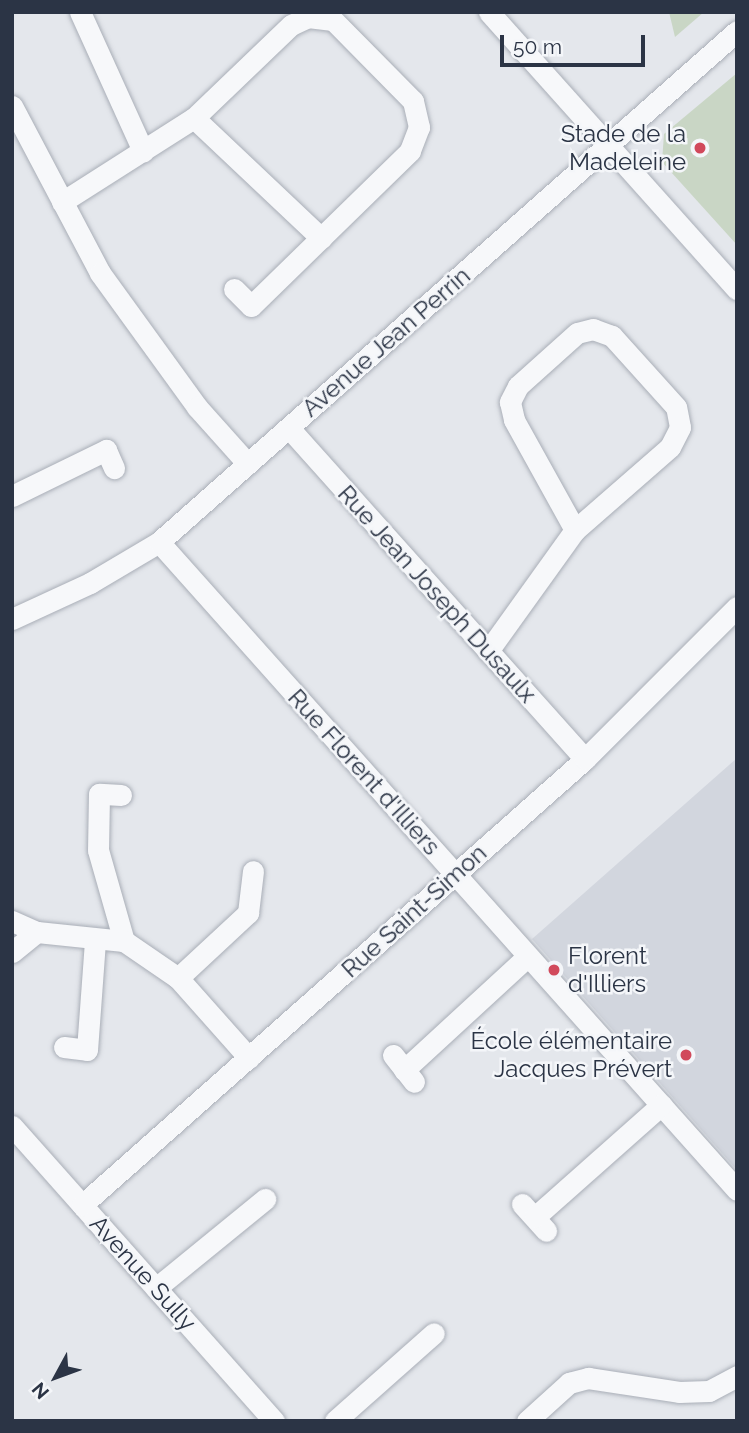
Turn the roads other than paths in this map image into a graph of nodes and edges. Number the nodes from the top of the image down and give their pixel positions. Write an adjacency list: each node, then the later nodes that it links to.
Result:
1 (80, 12): 7 (street)
2 (489, 12): 6 (street)
3 (737, 31): 6 (street, Avenue Jean Perrin)
4 (12, 106): 8 (street)
5 (194, 118): 7 (street); 9 (street); 9 (street)
6 (610, 145): 11 (street); 12 (street, Avenue Jean Perrin)
7 (143, 151): 8 (street)
8 (62, 202): 13 (street)
9 (321, 238): 10 (street)
10 (234, 289)
11 (737, 289)
12 (289, 428): 13 (street, Avenue Jean Perrin); 20 (street, Rue Jean Joseph Dusaulx)
13 (247, 464): 17 (street, Avenue Jean Perrin)
14 (114, 468): 15 (street)
15 (12, 496)
16 (575, 530): 16 (street); 20 (street)
17 (159, 542): 19 (street, Avenue Jean Perrin); 24 (street, Rue Florent d'Illiers)
18 (737, 607): 21 (street, Rue Saint-Simon)
19 (12, 619)
20 (488, 651): 21 (street, Rue Jean Joseph Dusaulx)
21 (585, 759): 24 (street, Rue Saint-Simon)
22 (121, 795): 27 (street)
23 (253, 871): 31 (street)
24 (456, 875): 30 (street, Rue Florent d'Illiers); 33 (street, Rue Saint-Simon)
25 (12, 921): 26 (street)
26 (37, 932): 28 (street); 29 (street)
27 (124, 941): 28 (street); 31 (street)
28 (95, 942): 32 (street)
29 (12, 952)
30 (528, 956): 34 (street); 35 (street, Rue Florent d'Illiers)
31 (178, 978): 33 (street)
32 (64, 1047)
33 (249, 1058): 39 (street, Rue Saint-Simon)
34 (404, 1069)
35 (661, 1105): 37 (street, Rue Florent d'Illiers); 40 (street)
36 (12, 1126): 39 (street, Avenue Sully)
37 (737, 1190)
38 (265, 1199): 41 (street)
39 (82, 1205): 41 (street, Avenue Sully)
40 (534, 1217)
41 (156, 1287): 44 (street, Avenue Sully)
42 (433, 1333): 45 (street)
43 (737, 1376): 46 (street)
44 (274, 1421)
45 (335, 1421)
46 (527, 1421)

